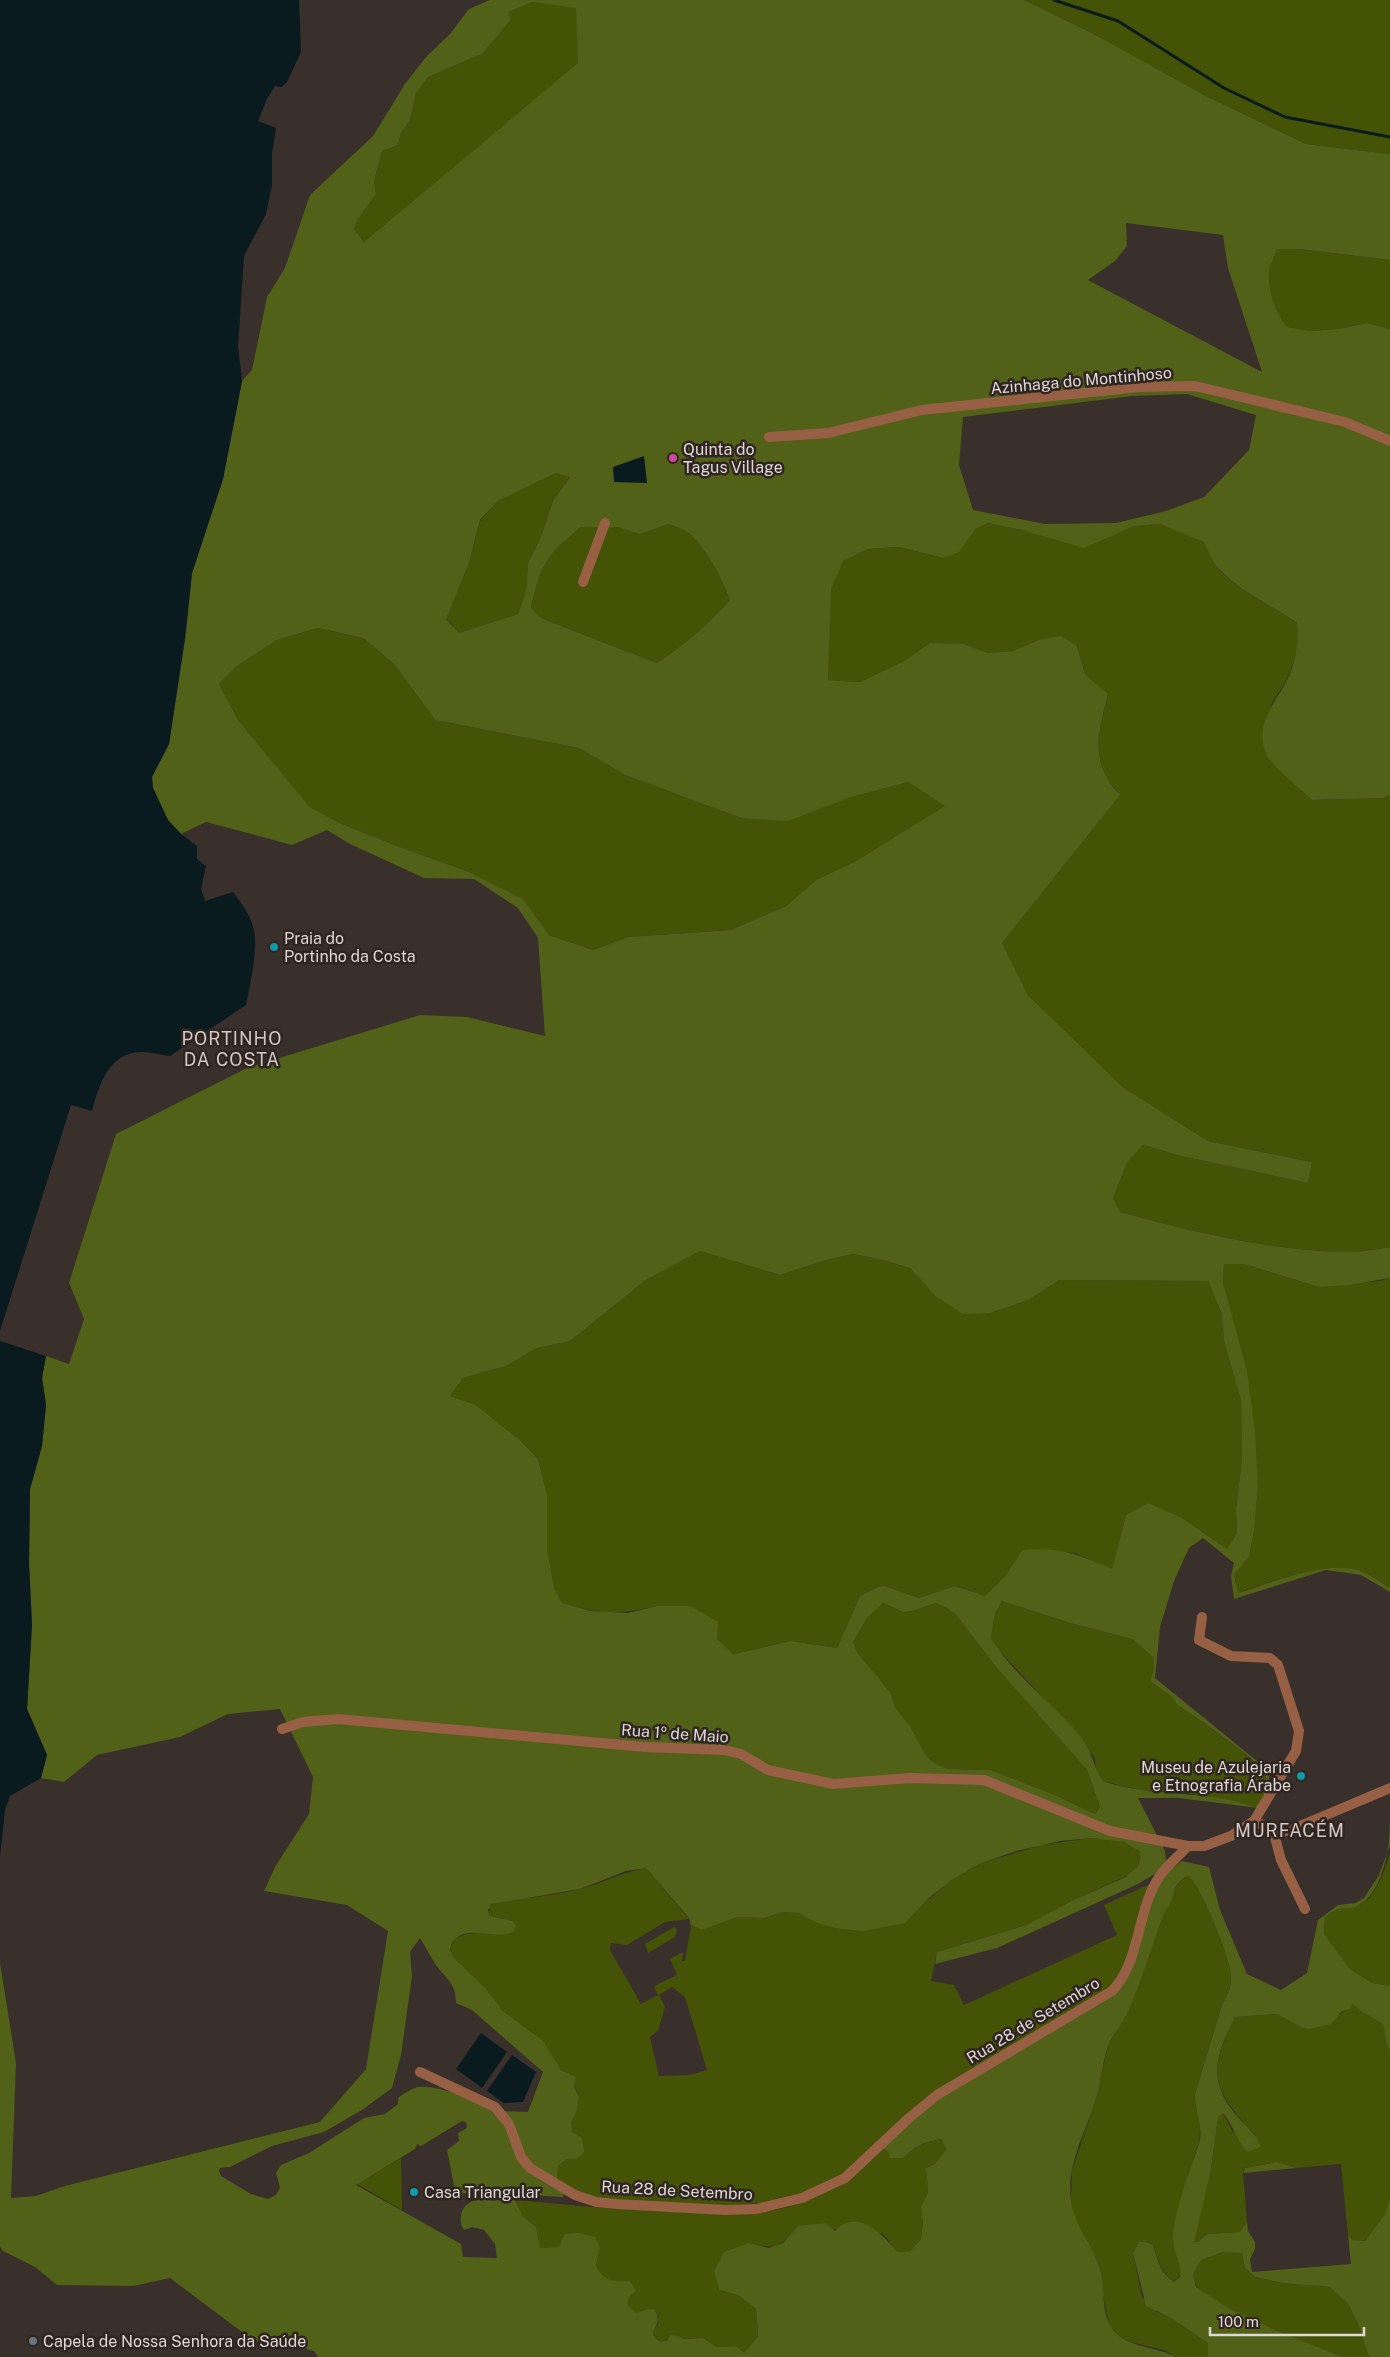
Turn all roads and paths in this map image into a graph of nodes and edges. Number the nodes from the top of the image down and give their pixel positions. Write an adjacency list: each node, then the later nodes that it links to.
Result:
1 (769, 437): 2 (street, Azinhaga do Montinhoso)
2 (1390, 441)
3 (605, 523): 4 (street)
4 (583, 582)
5 (1202, 1617): 8 (street)
6 (282, 1729): 10 (street, Rua 1º de Maio)
7 (1390, 1788): 9 (street)
8 (1254, 1821): 9 (street); 10 (street, Rua 1º de Maio)
9 (1273, 1830): 11 (street)
10 (1188, 1846): 12 (street, Rua 28 de Setembro)
11 (1305, 1909)
12 (420, 2072)

